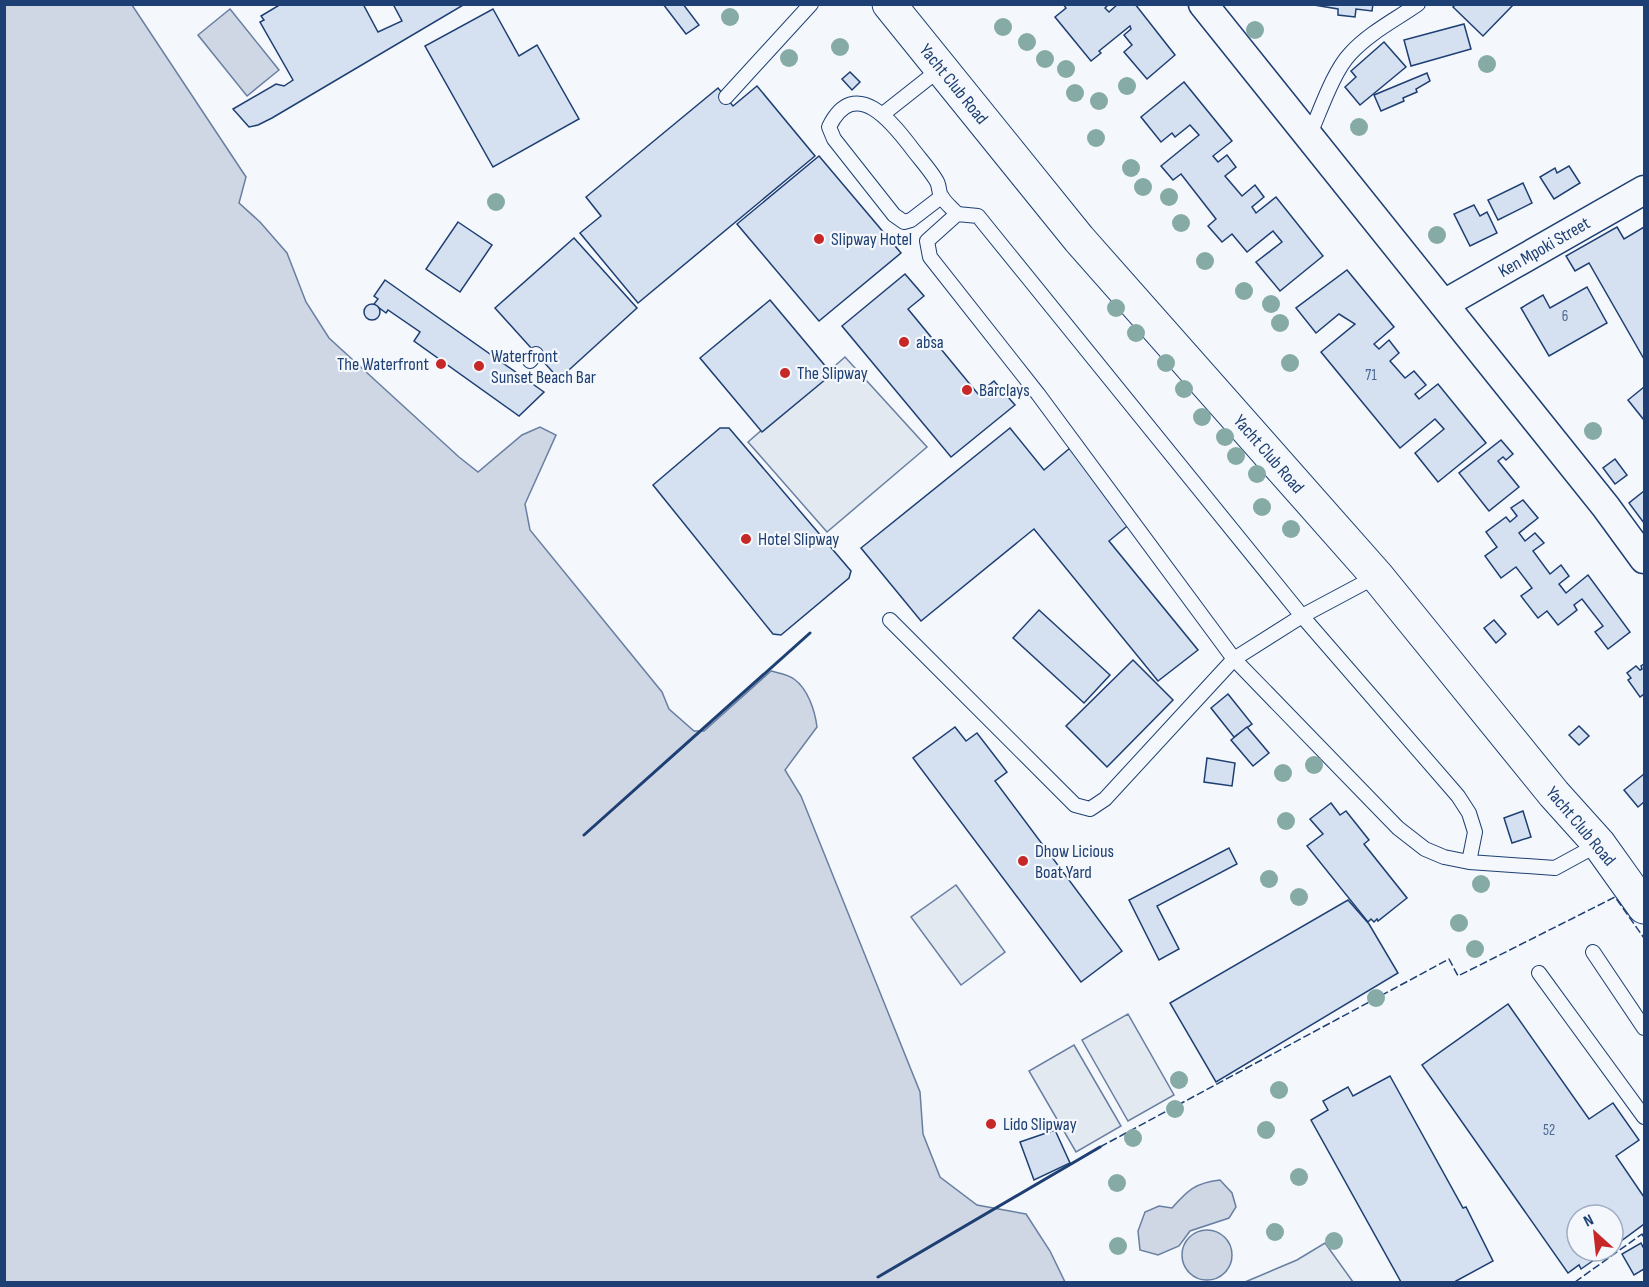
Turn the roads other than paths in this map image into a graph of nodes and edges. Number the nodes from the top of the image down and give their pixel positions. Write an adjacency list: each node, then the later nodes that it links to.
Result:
1 (811, 4): 6 (lane)
2 (889, 4): 5 (street, Yacht Club Road)
3 (1203, 4): 8 (street)
4 (1418, 4): 8 (lane)
5 (940, 69): 7 (lane); 14 (street, Yacht Club Road)
6 (726, 97)
7 (883, 114): 10 (lane); 10 (lane)
8 (1309, 136): 12 (street)
9 (1644, 190): 12 (street, Ken Mpoki Street)
10 (941, 197): 11 (lane)
11 (957, 214): 15 (lane); 17 (lane)
12 (1444, 304): 13 (street)
13 (1644, 559)
14 (1377, 576): 15 (lane); 18 (street, Yacht Club Road)
15 (1302, 616): 17 (lane); 19 (lane)
16 (890, 620): 17 (lane)
17 (1234, 659): 19 (lane)
18 (1599, 844): 19 (lane); 20 (street, Yacht Club Road)
19 (1469, 862)
20 (1644, 907)
21 (1593, 952): 23 (lane)
22 (1539, 973): 24 (lane)
23 (1644, 1028)
24 (1644, 1117)

